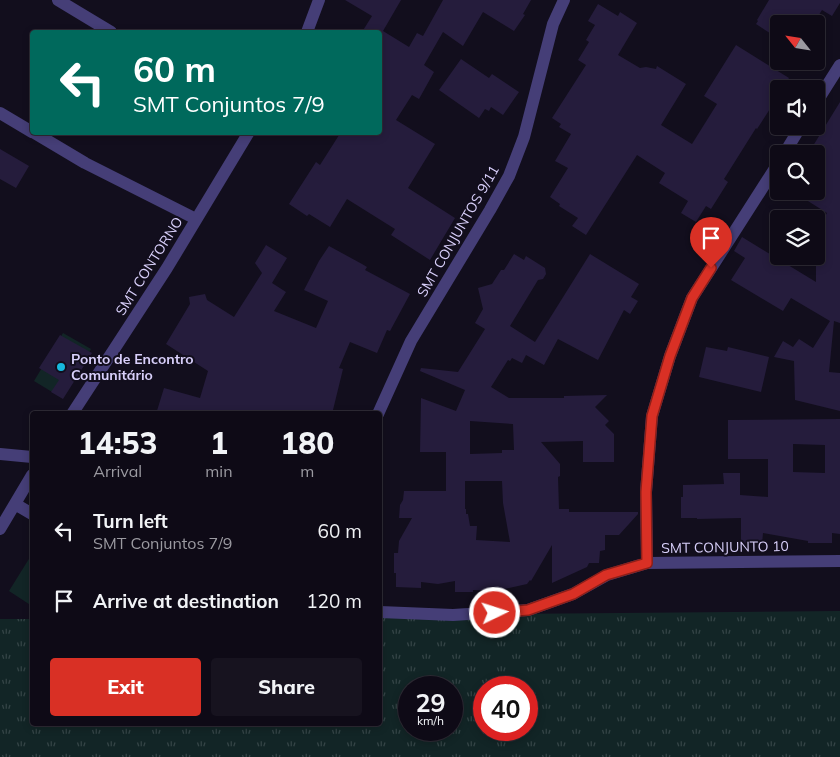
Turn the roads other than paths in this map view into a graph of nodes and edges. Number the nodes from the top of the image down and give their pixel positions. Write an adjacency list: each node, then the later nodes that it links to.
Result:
1 (58, 0): 4 (street)
2 (319, 0): 5 (street)
3 (564, 0): 15 (street, SMT CONJUNTOS 9/11)
4 (107, 30)
5 (308, 30)
6 (840, 65): 7 (street)
7 (825, 89)
8 (0, 113): 9 (street)
9 (30, 130)
10 (38, 135): 13 (street)
11 (247, 135): 13 (street, SMT CONTORNO)
12 (770, 176): 23 (street)
13 (196, 219): 14 (street, SMT CONTORNO)
14 (74, 411)
15 (379, 411)
16 (0, 454): 17 (street)
17 (30, 457)
18 (30, 478): 19 (street)
19 (15, 504): 20 (street); 21 (street)
20 (30, 513)
21 (0, 529)
22 (840, 561): 23 (street, SMT CONJUNTO 10)
23 (647, 563): 24 (street, SMT CONJUNTO 10)
24 (382, 612)

